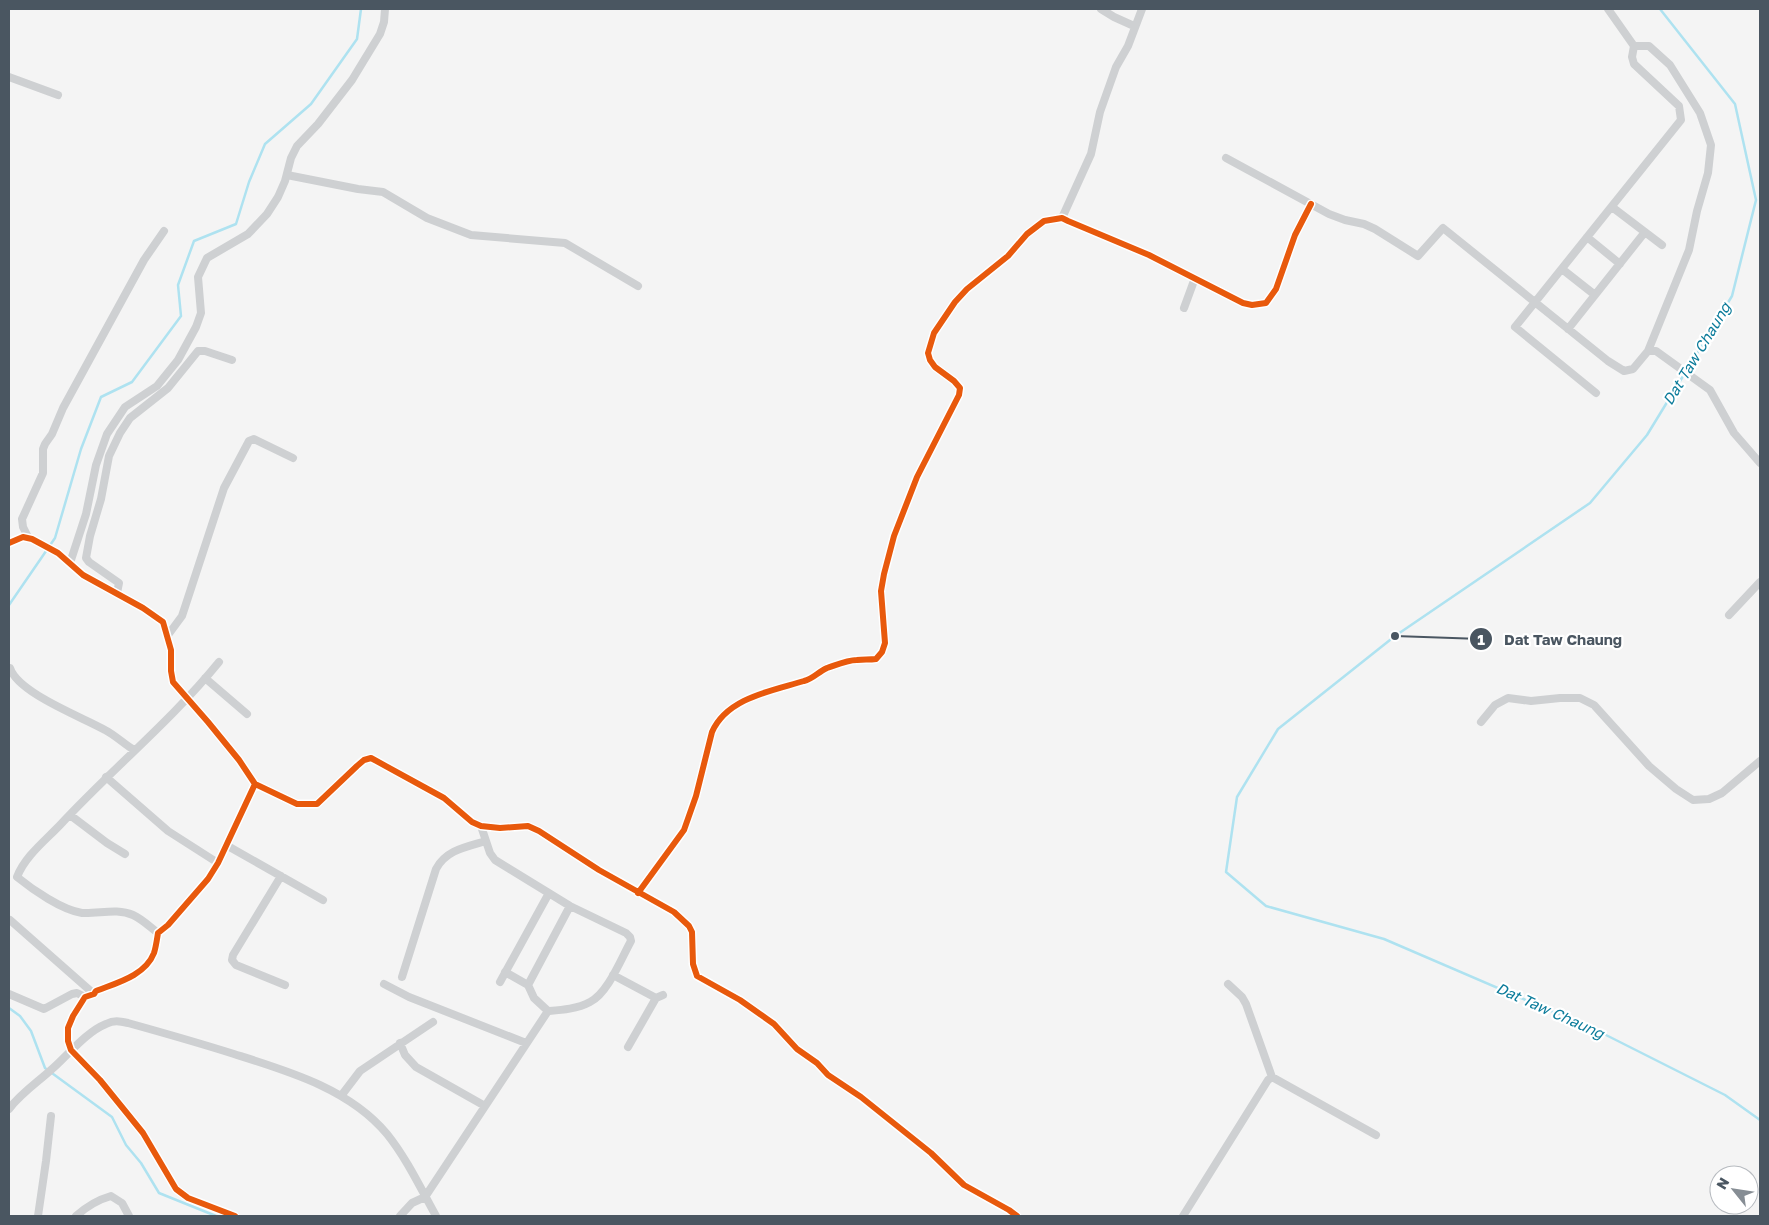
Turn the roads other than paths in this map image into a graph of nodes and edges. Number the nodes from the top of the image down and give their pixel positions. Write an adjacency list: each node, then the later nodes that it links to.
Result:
1 (385, 9): 10 (street)
2 (1101, 9): 5 (street)
3 (1142, 9): 5 (street)
4 (1608, 9): 6 (street)
5 (1134, 26): 13 (street)
6 (1634, 46): 12 (street); 26 (street)
7 (9, 77): 8 (street)
8 (58, 94)
9 (1226, 158): 11 (street)
10 (287, 175): 21 (street); 33 (street)
11 (1311, 204): 20 (street); 23 (street)
12 (1612, 206): 15 (street); 16 (street)
13 (1062, 218): 20 (street); 58 (street)
14 (164, 231): 31 (street)
15 (1645, 232): 17 (street); 18 (street)
16 (1587, 237): 18 (street); 19 (street)
17 (1662, 245)
18 (1620, 264): 22 (street)
19 (1562, 269): 22 (street); 23 (street)
20 (1195, 278): 24 (street)
21 (638, 286)
22 (1595, 295): 25 (street)
23 (1536, 301): 25 (street); 28 (street)
24 (1184, 308)
25 (1568, 329): 26 (street)
26 (1648, 350): 30 (street)
27 (232, 360): 35 (street)
28 (1596, 393)
29 (293, 458): 37 (street)
30 (1760, 464)
31 (28, 537): 32 (street); 33 (street)
32 (9, 543)
33 (70, 563): 35 (street)
34 (1760, 582): 36 (street)
35 (118, 593): 37 (street)
36 (1729, 615)
37 (168, 635): 41 (street)
38 (219, 662): 40 (street)
39 (10, 668): 44 (street)
40 (205, 678): 41 (street); 42 (street)
41 (188, 698): 44 (street); 47 (street)
42 (247, 714)
43 (1481, 722): 45 (street)
44 (134, 750): 46 (street)
45 (1760, 761)
46 (106, 777): 48 (street); 53 (street)
47 (255, 784): 49 (street); 51 (street)
48 (70, 814): 52 (street); 55 (street)
49 (481, 826): 50 (street); 58 (street)
50 (486, 841): 57 (street); 65 (street)
51 (226, 845): 53 (street); 54 (street)
52 (125, 854)
53 (218, 863): 62 (street)
54 (281, 876): 59 (street); 69 (street)
55 (18, 877): 56 (street); 62 (street)
56 (9, 882)
57 (549, 893): 60 (street); 63 (street)
58 (638, 893): 93 (street)
59 (323, 900)
60 (570, 906): 64 (street); 70 (street)
61 (10, 920): 72 (street)
62 (158, 933): 72 (street)
63 (505, 972): 66 (street); 70 (street)
64 (613, 975): 74 (street); 78 (street)
65 (402, 977)
66 (500, 982)
67 (384, 984): 77 (street)
68 (1228, 984): 80 (street)
69 (285, 985)
70 (528, 985): 74 (street)
71 (9, 994): 73 (street)
72 (94, 994): 73 (street)
73 (85, 997): 79 (street)
74 (548, 1011): 77 (street)
75 (433, 1022): 76 (street)
76 (400, 1043): 81 (street); 82 (street)
77 (526, 1043): 82 (street)
78 (628, 1047)
79 (71, 1050): 81 (street); 83 (street); 90 (street)
80 (1272, 1078): 85 (street); 94 (street)
81 (341, 1096): 86 (street)
82 (485, 1106): 86 (street)
83 (9, 1109)
84 (50, 1116): 87 (street)
85 (1376, 1135)
86 (425, 1197): 91 (street); 92 (street)
87 (38, 1216)
88 (76, 1216): 89 (street)
89 (129, 1216)
90 (236, 1216)
91 (400, 1216)
92 (436, 1216)
93 (1017, 1216)
94 (1183, 1216)

